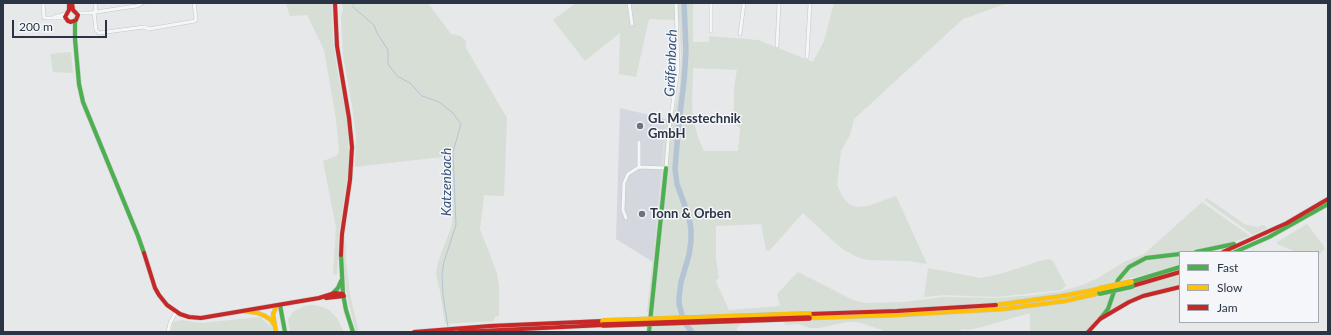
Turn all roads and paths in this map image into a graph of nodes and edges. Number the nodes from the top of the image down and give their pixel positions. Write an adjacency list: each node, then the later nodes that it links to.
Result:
1 (43, 3): 16 (street)
2 (71, 3): 16 (main road)
3 (95, 3): 15 (street)
4 (121, 3): 14 (street)
5 (143, 3): 14 (street)
6 (194, 3): 15 (street)
7 (335, 3): 36 (main road)
8 (629, 3): 17 (street)
9 (676, 3): 24 (street)
10 (711, 3): 18 (street)
11 (744, 3): 19 (street)
12 (779, 3): 20 (street)
13 (810, 3): 21 (street)
14 (122, 8): 15 (street)
15 (93, 12): 16 (street)
16 (72, 16): 44 (main road)
17 (632, 24)
18 (711, 31)
19 (740, 34)
20 (777, 46)
21 (807, 57)
22 (639, 142): 23 (street)
23 (638, 167): 24 (street); 27 (street)
24 (666, 168): 52 (main road)
25 (1328, 199): 28 (main road)
26 (1328, 204): 28 (main road)
27 (626, 218)
28 (1254, 241): 29 (main road); 30 (main road); 31 (main road); 32 (main road)
29 (1203, 251)
30 (1226, 251)
31 (1237, 251)
32 (1245, 251)
33 (1179, 254): 45 (main road)
34 (1179, 267): 37 (main road)
35 (1179, 272): 37 (main road)
36 (341, 280): 39 (main road); 40 (main road)
37 (1132, 284): 47 (main road, bridge)
38 (1179, 287): 45 (main road)
39 (331, 294): 40 (main road); 41 (main road)
40 (343, 295): 41 (main road); 50 (main road)
41 (319, 298): 42 (main road)
42 (279, 305): 43 (main road); 46 (main road); 49 (main road)
43 (245, 311): 44 (main road); 46 (main road)
44 (176, 312): 48 (street)
45 (1100, 319): 53 (main road)
46 (276, 329)
47 (458, 330): 51 (main road)
48 (168, 332)
49 (285, 332)
50 (353, 332)
51 (414, 332)
52 (649, 332)
53 (1088, 332)

